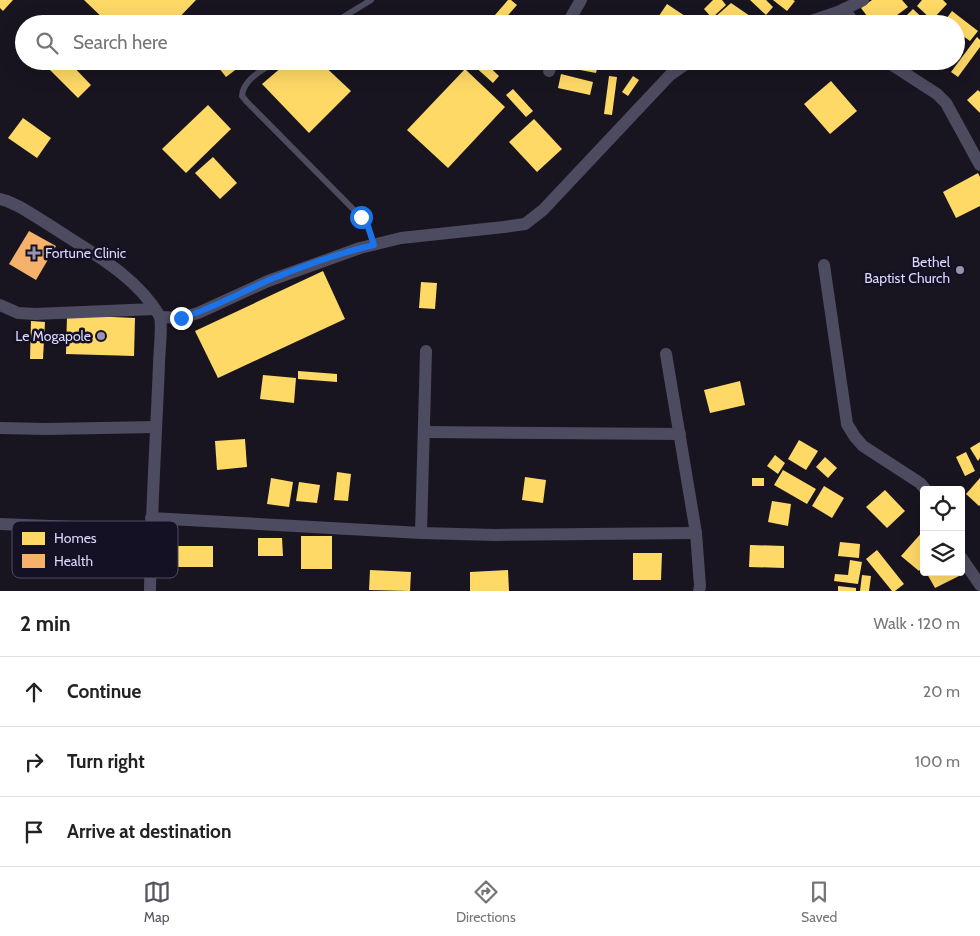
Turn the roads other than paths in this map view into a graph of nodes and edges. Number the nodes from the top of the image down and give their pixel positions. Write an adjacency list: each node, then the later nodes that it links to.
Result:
1 (371, 0): 5 (lane)
2 (581, 0): 6 (street)
3 (863, 0): 4 (street)
4 (844, 9): 7 (street); 8 (street)
5 (347, 15)
6 (572, 15)
7 (827, 15)
8 (848, 15)
9 (264, 70): 14 (lane)
10 (677, 70): 14 (street)
11 (900, 70): 12 (street)
12 (980, 165)
13 (0, 199): 17 (street)
14 (374, 245): 17 (street)
15 (824, 265): 24 (street)
16 (0, 305): 17 (street)
17 (158, 313): 20 (street)
18 (426, 352): 22 (street)
19 (666, 354): 23 (street)
20 (156, 427): 21 (street); 25 (street)
21 (0, 428)
22 (424, 432): 23 (street); 27 (street)
23 (680, 434): 28 (street)
24 (923, 486)
25 (151, 521)
26 (178, 525): 27 (street)
27 (421, 533): 28 (street)
28 (696, 533): 33 (street)
29 (965, 563): 31 (street)
30 (150, 578): 32 (street)
31 (980, 585)
32 (150, 591)
33 (700, 591)

